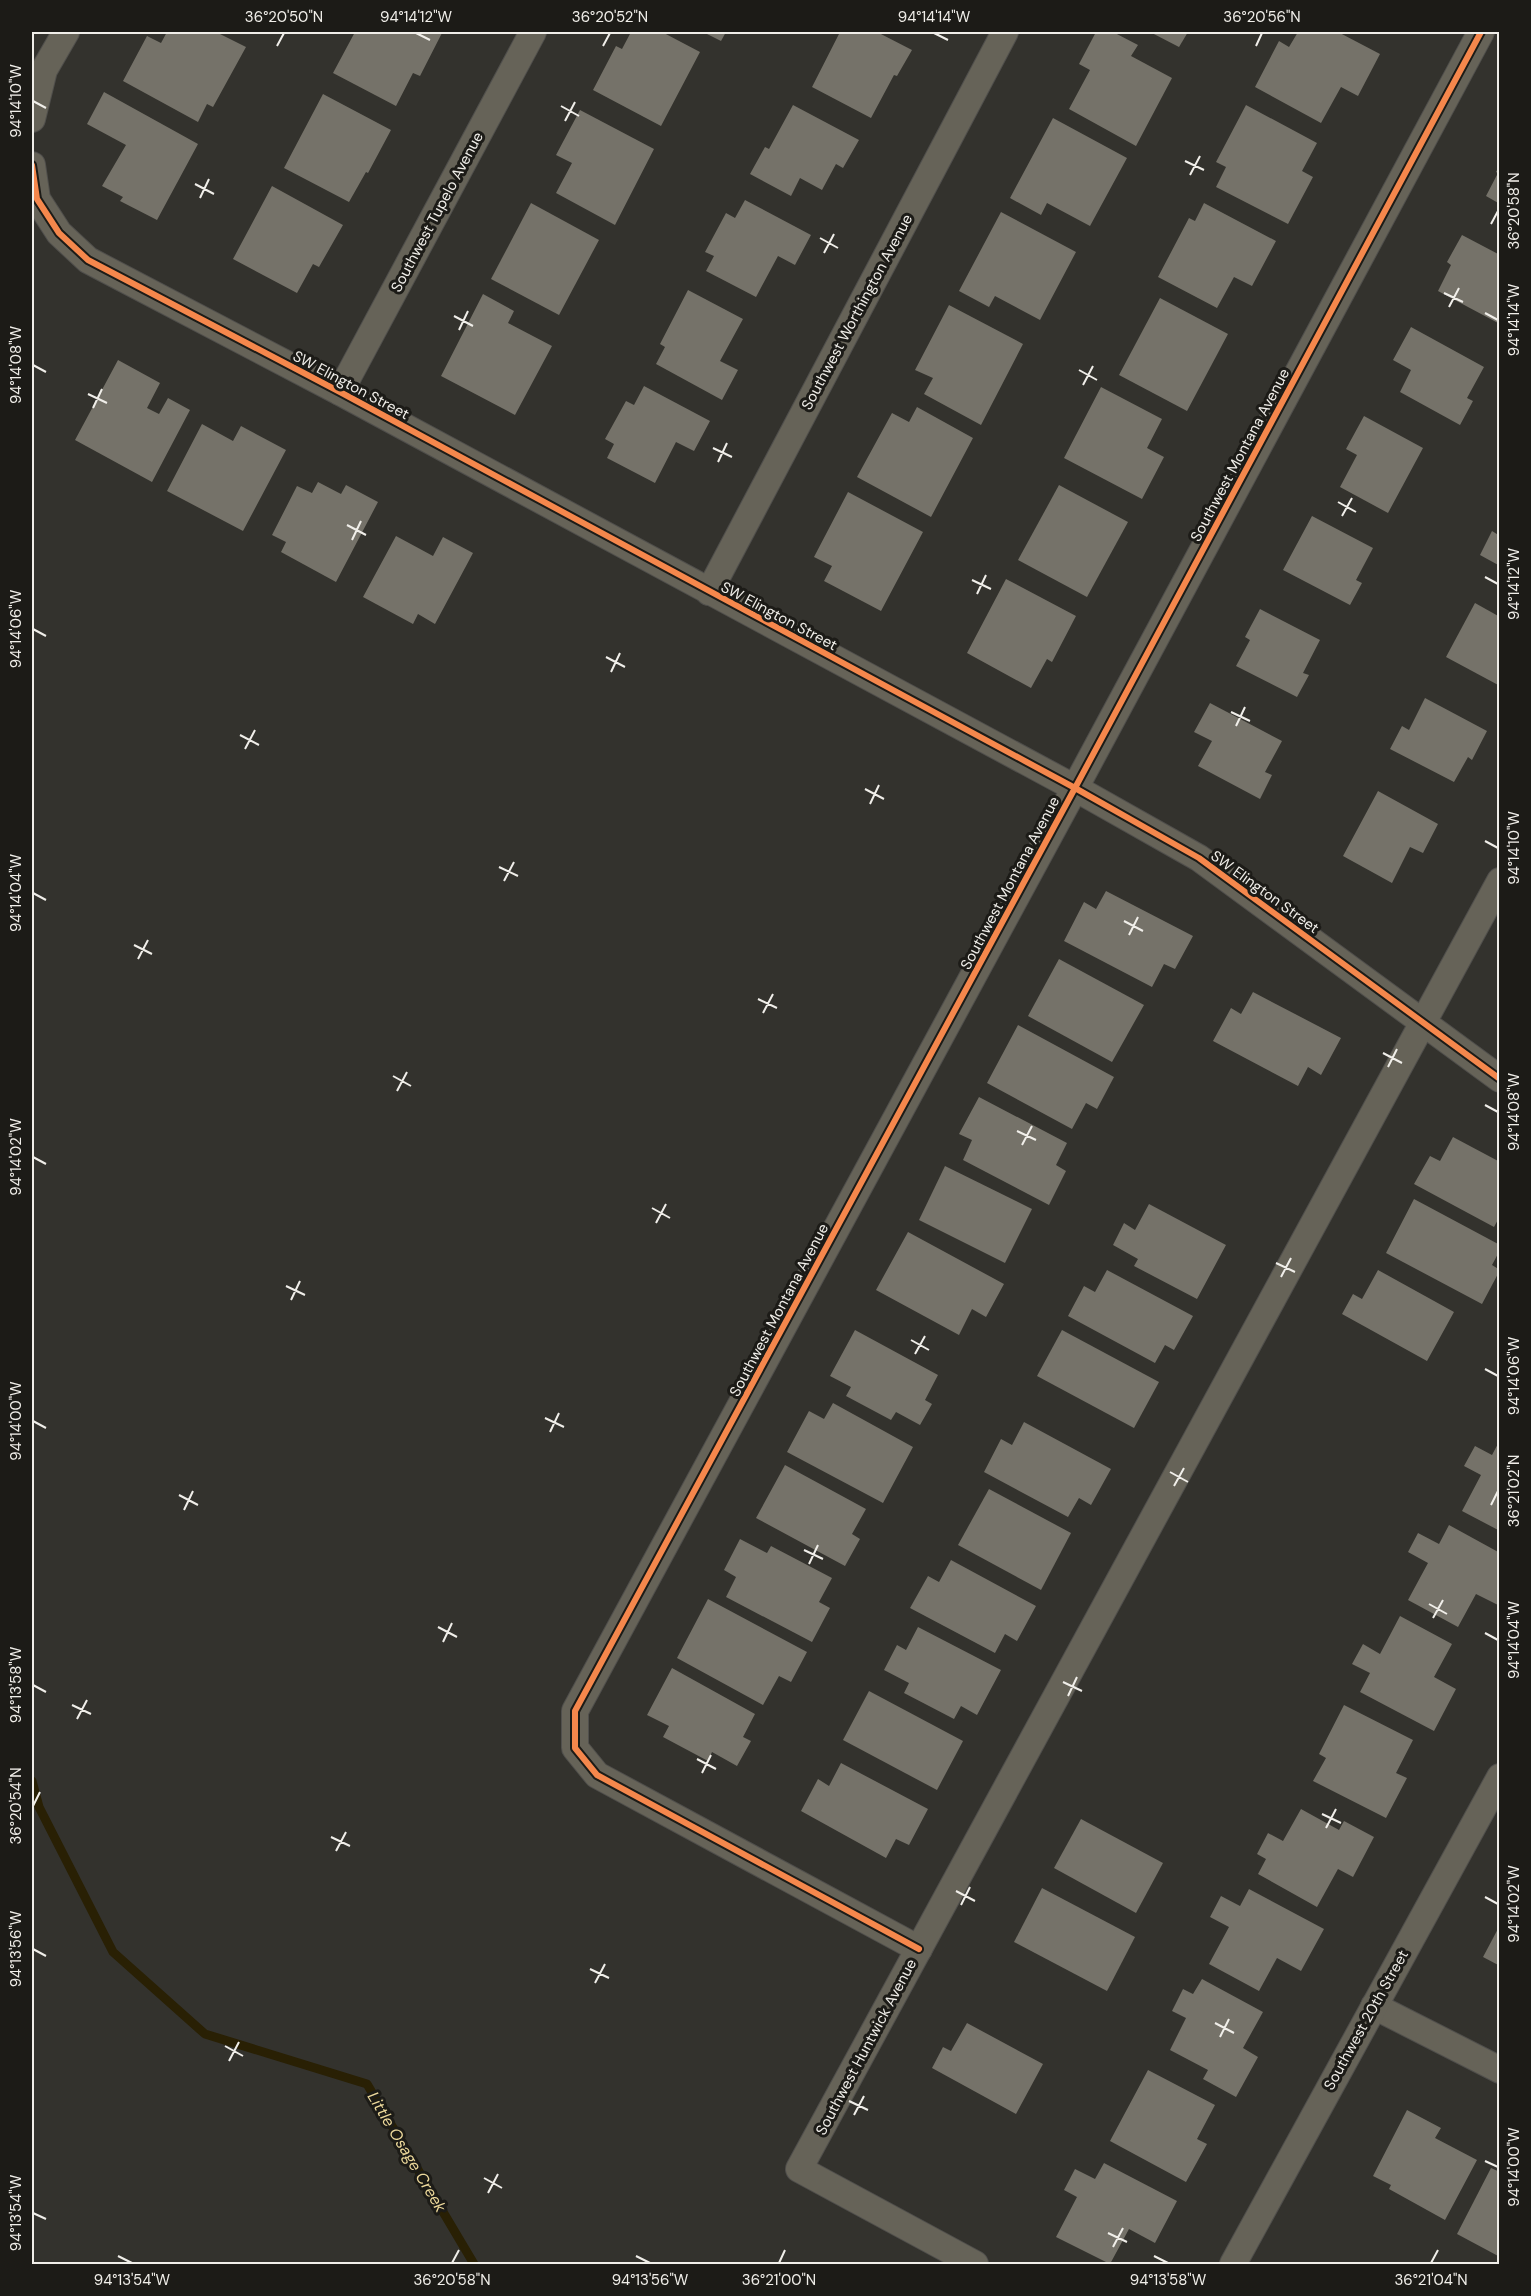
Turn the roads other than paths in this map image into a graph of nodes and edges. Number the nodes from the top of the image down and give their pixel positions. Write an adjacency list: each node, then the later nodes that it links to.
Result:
1 (66, 32): 5 (street)
2 (533, 32): 7 (street, Southwest Tupelo Avenue)
3 (1005, 32): 8 (street, Southwest Worthington Avenue)
4 (1481, 32): 9 (street, Southwest Montana Avenue)
5 (32, 119)
6 (32, 165): 7 (street, SW Elington Street)
7 (340, 392): 8 (street, SW Elington Street)
8 (709, 592): 9 (street, SW Elington Street)
9 (1075, 789): 11 (street, SW Elington Street); 14 (street, Southwest Montana Avenue)
10 (1500, 881): 11 (street, Southwest Huntwick Avenue)
11 (1424, 1024): 12 (street, SW Elington Street); 14 (street, Southwest Huntwick Avenue)
12 (1500, 1079)
13 (1500, 1777): 15 (street, Southwest 20th Street)
14 (919, 1949): 17 (street, Southwest Huntwick Avenue)
15 (1374, 2006): 16 (street); 18 (street, Southwest 20th Street)
16 (1500, 2070)
17 (975, 2265)
18 (1233, 2265)

